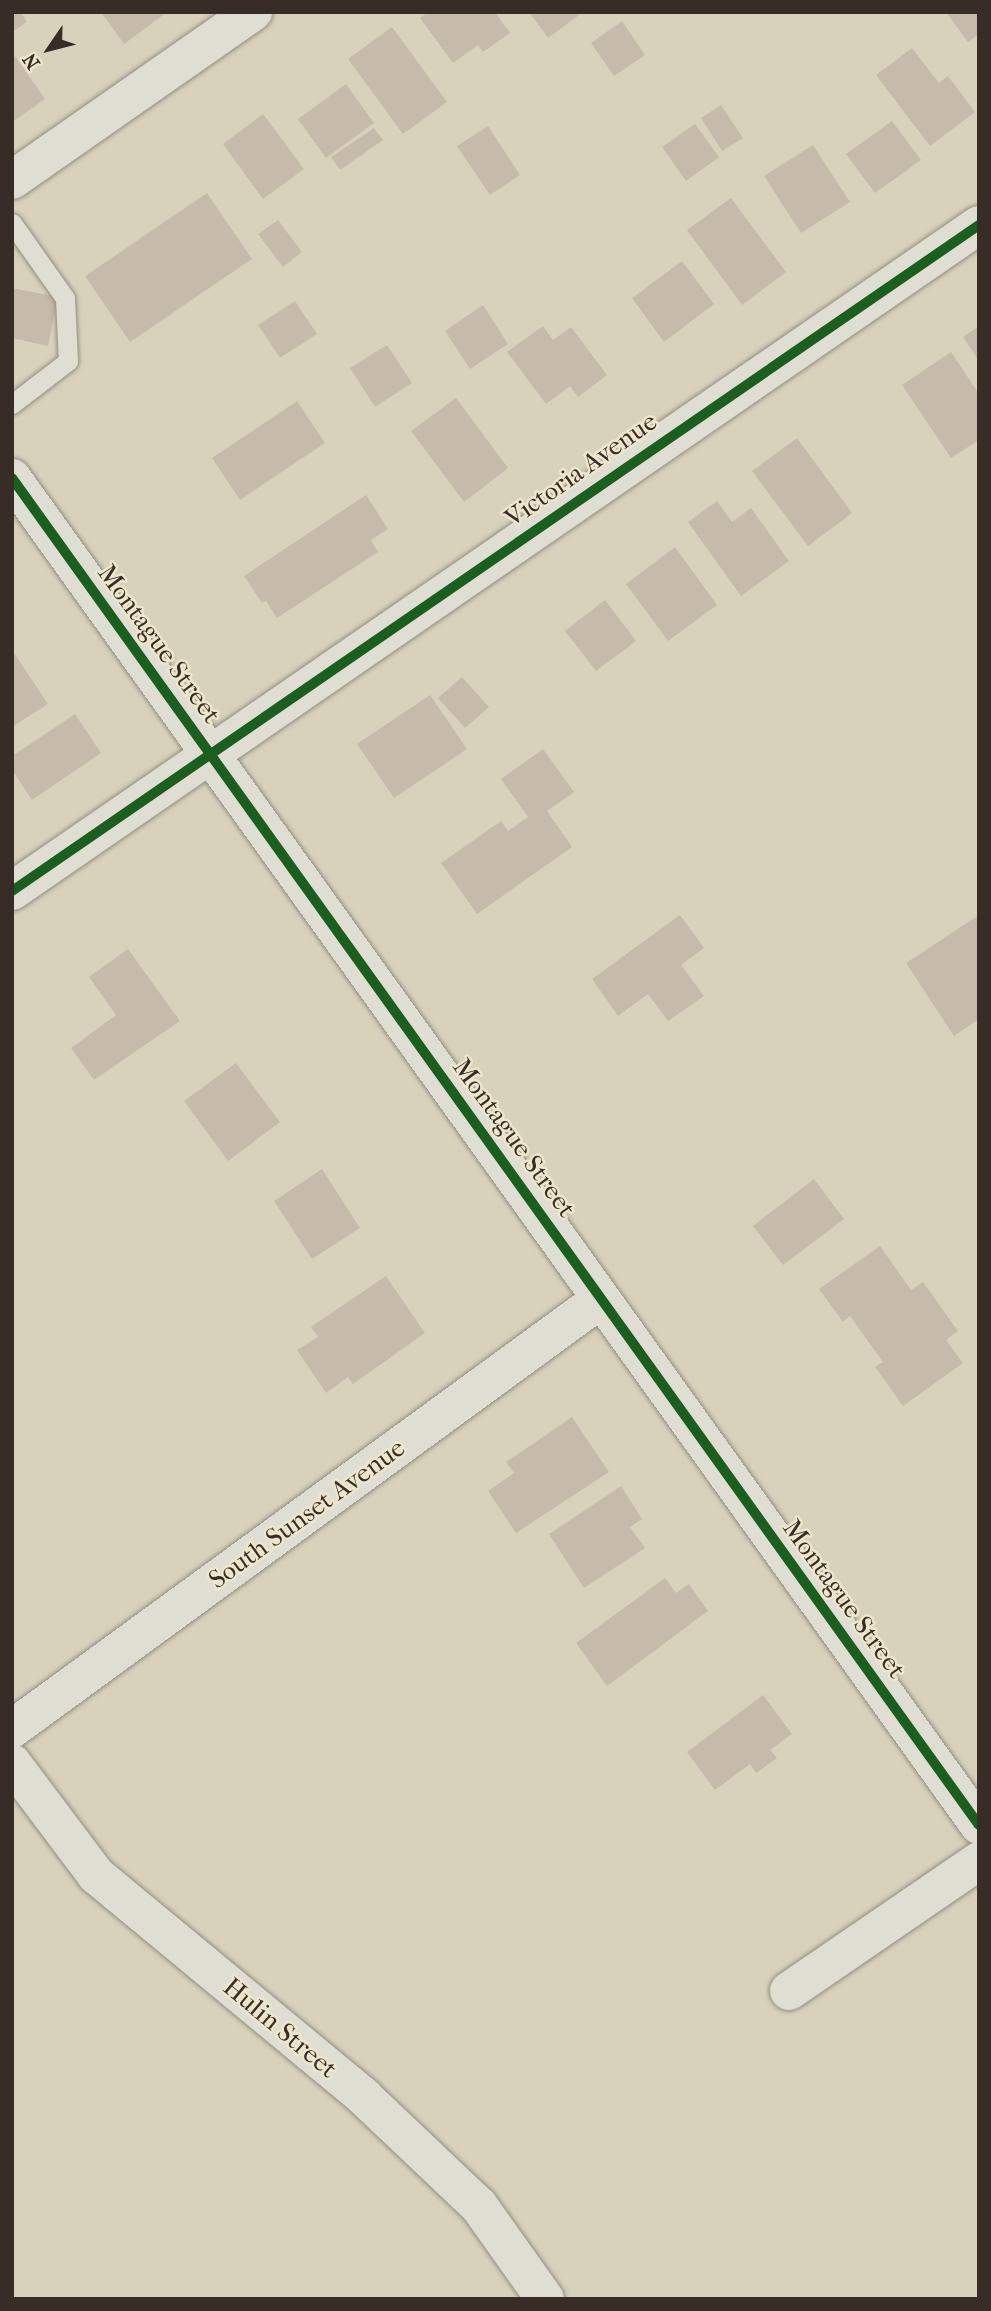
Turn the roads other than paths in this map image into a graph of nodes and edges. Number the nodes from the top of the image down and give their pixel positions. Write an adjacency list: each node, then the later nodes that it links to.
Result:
1 (253, 12): 2 (street)
2 (12, 180)
3 (12, 223): 5 (lane)
4 (979, 225): 7 (street, Victoria Avenue)
5 (12, 404)
6 (12, 478): 7 (street, Montague Street)
7 (210, 754): 8 (street, Victoria Avenue); 9 (street, Montague Street)
8 (12, 891)
9 (601, 1299): 10 (street, South Sunset Avenue); 12 (street, Montague Street)
10 (12, 1729)
11 (12, 1763): 15 (street, Hulin Street)
12 (979, 1825)
13 (979, 1861): 14 (street)
14 (789, 1991)
15 (545, 2299)

